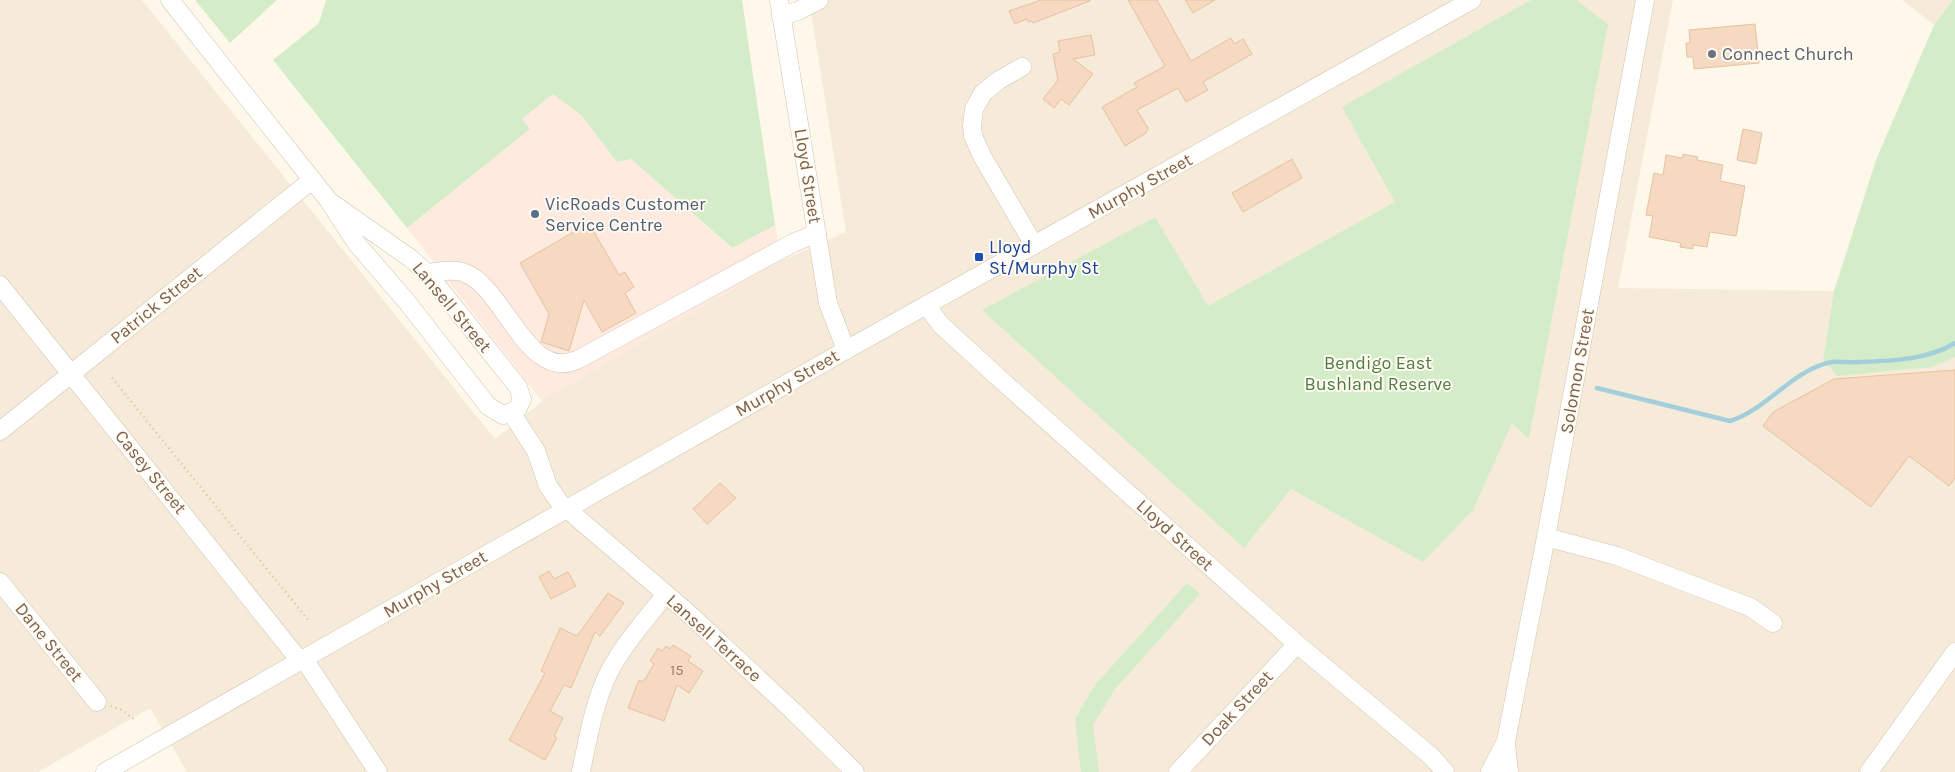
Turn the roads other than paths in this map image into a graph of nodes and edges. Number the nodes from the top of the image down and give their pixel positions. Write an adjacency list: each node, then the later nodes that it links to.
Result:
1 (170, 0): 7 (street, Lansell Street)
2 (819, 0): 5 (street)
3 (1472, 0): 10 (street, Murphy Street)
4 (1645, 0): 19 (street, Solomon Street)
5 (780, 8): 9 (street, Lloyd Street)
6 (1022, 66): 10 (street)
7 (312, 180): 8 (street, Lansell Street); 15 (street, Patrick Street)
8 (329, 201): 11 (street, Lansell Street); 16 (street, Lansell Street)
9 (817, 234): 11 (street); 14 (street, Lloyd Street)
10 (1034, 245): 13 (street, Murphy Street)
11 (427, 273): 16 (street, Lansell Street)
12 (0, 285): 15 (street, Casey Street)
13 (926, 305): 14 (street, Murphy Street); 23 (street, Lloyd Street)
14 (846, 350): 18 (street, Murphy Street)
15 (71, 372): 17 (street, Patrick Street); 25 (street, Casey Street)
16 (512, 414): 18 (street)
17 (0, 431)
18 (566, 510): 21 (street, Lansell Terrace); 25 (street, Murphy Street)
19 (1546, 537): 22 (street); 27 (street, Solomon Street)
20 (0, 582): 26 (street, Dane Street)
21 (666, 594): 31 (street); 32 (street, Lansell Terrace)
22 (1773, 623)
23 (1297, 644): 28 (street, Lloyd Street); 33 (street, Doak Street)
24 (1955, 652): 38 (street)
25 (302, 660): 29 (street, Murphy Street); 30 (street, Casey Street)
26 (97, 702)
27 (1506, 741): 36 (street, Solomon Street); 37 (street, Solomon Street)
28 (1432, 757): 34 (street, Lloyd Street); 35 (street, Lloyd Street)
29 (104, 772)
30 (378, 772)
31 (581, 772)
32 (855, 772)
33 (1178, 772)
34 (1445, 772)
35 (1459, 772)
36 (1490, 772)
37 (1509, 772)
38 (1870, 772)

